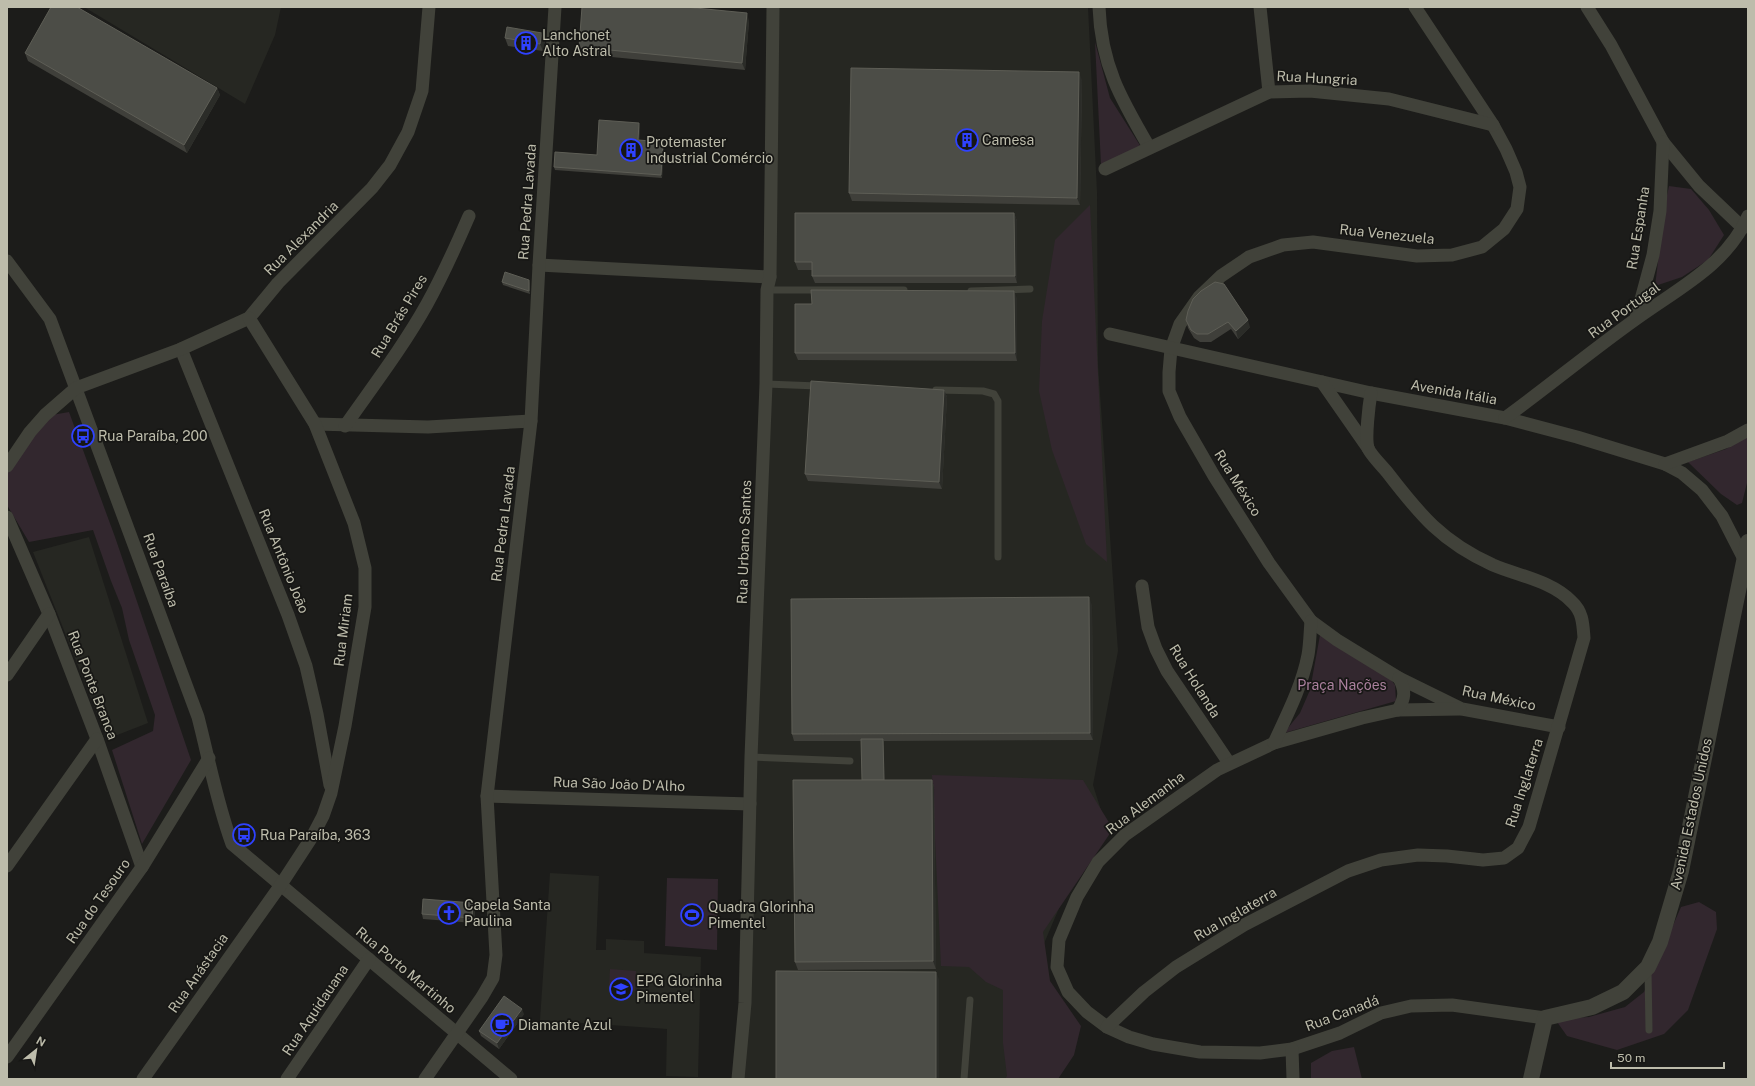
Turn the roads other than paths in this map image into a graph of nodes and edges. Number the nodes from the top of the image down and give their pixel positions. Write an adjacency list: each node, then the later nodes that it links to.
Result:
1 (429, 7): 23 (street, Rua Alexandria)
2 (555, 7): 16 (street, Rua Pedra Lavada)
3 (773, 7): 18 (street, Rua Urbano Santos)
4 (1099, 7): 11 (street)
5 (1260, 7): 8 (street)
6 (1415, 7): 9 (street, Rua Venezuela)
7 (1587, 7): 10 (street)
8 (1269, 92): 9 (street, Rua Hungria); 11 (street, Rua Hungria)
9 (1493, 125): 27 (street, Rua Venezuela)
10 (1663, 142): 15 (street); 24 (street, Rua Espanha)
11 (1149, 147): 12 (street, Rua Hungria)
12 (1105, 169)
13 (469, 216): 37 (street, Rua Brás Pires)
14 (1748, 216): 15 (street, Rua Portugal)
15 (1743, 228): 24 (street, Rua Portugal)
16 (539, 265): 18 (street); 35 (street, Rua Pedra Lavada)
17 (8, 266): 31 (street, Rua Paraíba)
18 (770, 277): 20 (street, Rua Urbano Santos)
19 (1030, 289): 22 (lane)
20 (767, 290): 21 (lane); 29 (street, Rua Urbano Santos)
21 (914, 290)
22 (967, 291)
23 (249, 318): 26 (street, Rua Alexandria); 36 (street, Rua Miriam)
24 (1636, 318): 34 (street, Rua Portugal)
25 (1110, 334): 27 (street, Avenida Itália)
26 (181, 349): 31 (street, Rua Alexandria); 60 (street, Rua Antônio João)
27 (1171, 349): 28 (street, Avenida Itália); 48 (street, Rua México)
28 (1322, 382): 33 (street, Avenida Itália); 39 (street, Rua Inglaterra)
29 (766, 384): 30 (lane); 56 (street, Rua Urbano Santos)
30 (827, 386)
31 (76, 388): 41 (street); 57 (street, Rua Paraíba)
32 (929, 389): 44 (lane)
33 (1371, 393): 34 (street, Avenida Itália); 39 (street)
34 (1505, 418): 40 (street, Avenida Itália)
35 (531, 421): 37 (street); 61 (street, Rua Pedra Lavada)
36 (315, 424): 37 (street); 60 (street, Rua Miriam)
37 (345, 426)
38 (1748, 430): 40 (street)
39 (1368, 448): 53 (street, Rua Inglaterra)
40 (1665, 464): 45 (street, Avenida Itália)
41 (7, 466)
42 (7, 517): 47 (street, Rua Ponte Branca)
43 (1748, 542): 45 (street, Avenida Estados Unidos)
44 (998, 557)
45 (1744, 559): 67 (street, Avenida Estados Unidos)
46 (1142, 586): 59 (street, Rua Holanda)
47 (49, 614): 49 (street); 54 (street, Rua Ponte Branca)
48 (1311, 621): 50 (street, Rua México); 55 (street)
49 (7, 675)
50 (1399, 678): 51 (street, Rua México); 52 (street)
51 (1462, 709): 52 (street, Rua Alemanha); 53 (street, Rua México)
52 (1398, 710): 55 (street, Rua Alemanha)
53 (1559, 727): 70 (street, Rua Inglaterra)
54 (96, 739): 63 (street); 64 (street, Rua Ponte Branca)
55 (1274, 743): 59 (street, Rua Alemanha)
56 (751, 757): 58 (lane); 62 (street, Rua Urbano Santos)
57 (209, 758): 64 (street, Rua do Tesouro); 65 (street, Rua Paraíba)
58 (850, 761)
59 (1229, 763): 70 (street, Rua Alemanha)
60 (331, 793): 65 (street, Rua Miriam)
61 (487, 796): 62 (street, Rua São João D'Alho); 72 (street, Rua Pedra Lavada)
62 (750, 804): 79 (street, Rua Urbano Santos)
63 (7, 866)
64 (142, 867): 74 (street, Rua do Tesouro)
65 (280, 886): 66 (street, Rua Porto Martinho); 75 (street, Rua Anástacia)
66 (369, 959): 72 (street, Rua Porto Martinho); 76 (street, Rua Aquidauana)
67 (1648, 967): 69 (street, Avenida Estados Unidos); 71 (lane)
68 (970, 1000): 80 (lane)
69 (1545, 1018): 73 (street, Rua Canadá); 82 (street)
70 (1107, 1027): 73 (street, Rua Canadá)
71 (1649, 1030)
72 (456, 1034): 77 (street, Rua Pedra Lavada); 78 (street, Rua Porto Martinho)
73 (1292, 1049): 81 (street)
74 (7, 1057)
75 (143, 1079)
76 (287, 1079)
77 (425, 1079)
78 (511, 1079)
79 (738, 1079)
80 (964, 1079)
81 (1293, 1079)
82 (1531, 1079)

